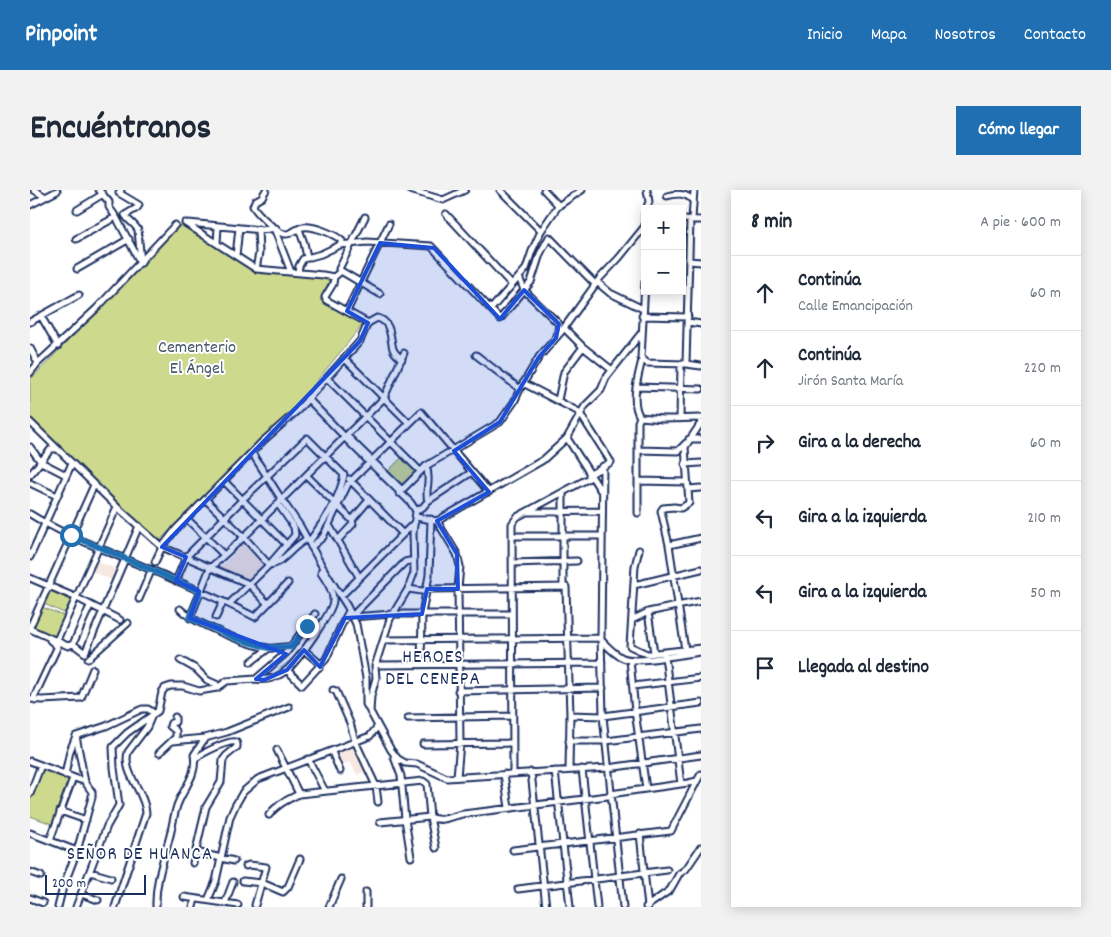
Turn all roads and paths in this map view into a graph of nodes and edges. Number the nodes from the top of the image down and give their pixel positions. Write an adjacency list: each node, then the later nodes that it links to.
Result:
1 (34, 190): 13 (street)
2 (57, 190): 13 (street)
3 (121, 190): 46 (street)
4 (266, 190): 30 (street)
5 (410, 190): 6 (street)
6 (465, 190)
7 (500, 190): 33 (street)
8 (544, 190): 18 (street)
9 (582, 190): 18 (street)
10 (647, 190): 17 (street)
11 (694, 190): 15 (street)
12 (101, 192): 19 (street); 21 (street)
13 (44, 196): 16 (street)
14 (667, 196): 15 (street)
15 (693, 201): 24 (street)
16 (30, 205)
17 (648, 205)
18 (559, 206): 33 (street)
19 (77, 210)
20 (446, 214): 57 (street)
21 (116, 217): 35 (street); 36 (street)
22 (365, 217): 39 (street)
23 (686, 219): 24 (street)
24 (691, 219): 25 (street); 41 (street)
25 (701, 220)
26 (389, 224): 38 (street)
27 (175, 225): 46 (street)
28 (218, 227): 29 (street); 37 (street); 37 (street)
29 (238, 228): 31 (street); 42 (street)
30 (275, 228): 31 (street); 32 (street); 50 (street)
31 (258, 229): 48 (street)
32 (299, 229): 40 (street); 43 (street)
33 (542, 231): 53 (street)
34 (641, 232): 56 (street)
35 (76, 240)
36 (128, 240): 46 (street); 47 (street)
37 (217, 243): 42 (street)
38 (380, 243): 39 (street); 55 (street); 62 (street)
39 (351, 244): 40 (street); 49 (street)
40 (340, 245): 43 (street)
41 (689, 246): 44 (street)
42 (236, 256): 48 (street)
43 (307, 257): 51 (street)
44 (689, 261): 45 (street); 54 (street)
45 (701, 262)
46 (141, 263): 74 (street)
47 (77, 269)
48 (256, 269): 50 (street)
49 (341, 270): 52 (street); 55 (street)
50 (291, 272): 51 (street)
51 (298, 272): 52 (street)
52 (334, 277): 64 (street)
53 (520, 277): 57 (street); 58 (street)
54 (689, 277): 67 (street)
55 (361, 282): 59 (street); 64 (street)
56 (596, 283): 58 (street); 63 (street); 71 (street)
57 (512, 285): 62 (street)
58 (524, 290): 62 (street); 73 (street)
59 (380, 294)
60 (79, 295): 65 (street)
61 (644, 295): 63 (street)
62 (492, 309)
63 (643, 309): 66 (street)
64 (347, 311): 69 (street)
65 (41, 316): 68 (street); 74 (street)
66 (642, 316): 67 (street); 72 (street)
67 (688, 320): 70 (street); 83 (street)
68 (30, 322)
69 (368, 323): 79 (street); 80 (street)
70 (701, 324)
71 (564, 328): 73 (street); 75 (street)
72 (642, 332): 81 (street); 85 (street)
73 (556, 338): 88 (street)
74 (58, 346): 82 (street)
75 (583, 346): 85 (street); 95 (street)
76 (30, 348): 82 (street)
77 (404, 353): 80 (street)
78 (476, 355): 90 (street)
79 (344, 358): 87 (street); 94 (street)
80 (402, 359): 94 (street)
81 (642, 360): 83 (street); 89 (street)
82 (38, 363): 86 (street)
83 (684, 364): 84 (street); 91 (street)
84 (701, 366)
85 (612, 370): 96 (street)
86 (30, 373)
87 (327, 378): 93 (street); 97 (street)
88 (523, 383): 90 (street); 95 (street)
89 (637, 387): 91 (street); 98 (street)
90 (520, 388): 112 (street)
91 (680, 388): 92 (street); 100 (street)
92 (701, 389)
93 (307, 398): 104 (street); 113 (street)
94 (384, 398): 97 (street); 103 (street)
95 (558, 400): 96 (street)
96 (580, 413): 105 (street); 121 (street)
97 (366, 416): 104 (street); 108 (street)
98 (640, 417): 100 (street); 111 (street)
99 (701, 418): 100 (street)
100 (680, 419)
101 (30, 422): 110 (street)
102 (701, 422): 107 (street)
103 (409, 424): 108 (street); 112 (street)
104 (347, 437): 114 (street); 116 (street)
105 (567, 438): 127 (street); 138 (street)
106 (701, 439): 107 (street)
107 (688, 441): 111 (street); 119 (street)
108 (391, 442): 116 (street); 122 (street)
109 (30, 446): 115 (street)
110 (57, 449): 115 (street); 117 (street)
111 (638, 450): 131 (street)
112 (454, 451): 120 (street); 123 (street)
113 (252, 453): 128 (street); 129 (street)
114 (325, 456): 126 (street); 128 (street); 147 (street)
115 (41, 462): 124 (street); 125 (street)
116 (371, 462): 130 (street); 137 (street)
117 (72, 463): 125 (street); 134 (street)
118 (701, 463): 119 (street)
119 (685, 464): 132 (street)
120 (426, 466): 122 (street); 145 (street)
121 (602, 466): 127 (street); 140 (street)
122 (420, 471): 137 (street)
123 (472, 472): 138 (street); 145 (street)
124 (30, 475)
125 (66, 475): 141 (street)
126 (306, 476): 146 (street); 147 (street)
127 (590, 476): 139 (street); 140 (street)
128 (267, 477): 142 (street); 146 (street)
129 (224, 480): 142 (street); 143 (street)
130 (350, 480): 144 (street); 147 (street)
131 (638, 481): 132 (street); 153 (street)
132 (687, 482): 136 (street)
133 (30, 483): 141 (street)
134 (94, 485): 148 (street); 165 (street)
135 (701, 488): 136 (street)
136 (688, 489): 175 (street)
137 (401, 491): 149 (street)
138 (489, 492): 160 (street)
139 (563, 492): 151 (street); 152 (street)
140 (601, 492): 150 (street)
141 (57, 496): 161 (street)
142 (243, 499): 156 (street); 157 (street)
143 (206, 500): 155 (street); 156 (street)
144 (369, 500): 158 (street); 164 (street)
145 (428, 501): 149 (street)
146 (280, 502): 157 (street); 173 (street); 174 (street)
147 (336, 506): 158 (street); 162 (street); 173 (street)
148 (117, 507): 163 (street); 178 (street)
149 (416, 511): 159 (street)
150 (601, 511): 152 (street); 168 (street)
151 (527, 512): 152 (street); 166 (street)
152 (563, 512): 167 (street)
153 (638, 513)
154 (30, 514): 161 (street)
155 (186, 518): 169 (street); 177 (street)
156 (224, 518): 169 (street); 170 (street)
157 (262, 519): 170 (street); 174 (street)
158 (352, 520): 172 (street)
159 (415, 520): 160 (street); 164 (street); 184 (street)
160 (434, 520): 205 (street); 206 (street)
161 (45, 523): 165 (street); 176 (street)
162 (330, 525): 172 (street); 173 (street)
163 (139, 526): 177 (street); 183 (street)
164 (403, 534): 196 (street)
165 (71, 535): 178 (street); 201 (street)
166 (512, 536): 167 (street); 188 (street)
167 (563, 536): 168 (street); 187 (street)
168 (601, 536): 236 (street)
169 (205, 537): 180 (street); 182 (street)
170 (244, 537): 180 (street); 189 (street)
171 (701, 538): 175 (street)
172 (338, 540): 196 (street)
173 (310, 543): 189 (street); 191 (street)
174 (287, 545): 189 (street)
175 (669, 545): 194 (street)
176 (32, 547): 181 (street)
177 (162, 547): 182 (street); 186 (street)
178 (98, 548): 183 (street); 209 (street)
179 (639, 550): 200 (street)
180 (224, 555): 190 (street)
181 (30, 557)
182 (186, 557): 190 (street); 197 (street)
183 (125, 559): 193 (street); 218 (street)
184 (414, 560): 204 (street); 225 (street)
185 (577, 561): 187 (street)
186 (155, 562)
187 (563, 562): 188 (street); 202 (street)
188 (512, 563): 203 (street)
189 (269, 564): 199 (street)
190 (210, 568): 199 (street); 207 (street)
191 (323, 568): 208 (street); 244 (street)
192 (701, 569): 194 (street)
193 (151, 571): 197 (street); 210 (street)
194 (673, 574): 200 (street); 215 (street)
195 (30, 578): 201 (street)
196 (359, 578): 208 (street)
197 (176, 581): 207 (street)
198 (288, 583): 213 (street)
199 (250, 584): 212 (street); 213 (street)
200 (634, 585): 229 (street)
201 (48, 586): 209 (street); 231 (street)
202 (563, 586): 203 (street); 233 (street)
203 (512, 588): 205 (street); 224 (street)
204 (408, 589): 206 (street); 222 (street)
205 (458, 589): 206 (street); 220 (street)
206 (426, 590): 223 (street)
207 (200, 591): 212 (street); 227 (street)
208 (341, 596): 217 (street)
209 (76, 598): 214 (street); 237 (street)
210 (139, 599)
211 (701, 601): 215 (street)
212 (226, 603): 213 (street); 226 (street)
213 (268, 604)
214 (90, 606): 218 (street); 240 (street)
215 (677, 606): 219 (street); 245 (street)
216 (180, 609): 227 (street)
217 (349, 611): 225 (street); 262 (street)
218 (104, 612): 228 (street); 240 (street)
219 (648, 612): 229 (street); 248 (street)
220 (459, 613): 223 (street); 224 (street); 234 (street)
221 (315, 614): 241 (street)
222 (392, 614): 223 (street); 225 (street); 238 (street)
223 (422, 614): 239 (street)
224 (512, 614): 235 (street)
225 (352, 616): 281 (street)
226 (216, 617)
227 (190, 618): 242 (street)
228 (120, 620)
229 (632, 620): 247 (street)
230 (128, 623): 250 (street)
231 (30, 628): 232 (street)
232 (49, 637): 237 (street); 275 (street)
233 (568, 638): 235 (street); 236 (street); 256 (street)
234 (458, 639): 235 (street); 239 (street); 261 (street)
235 (512, 639): 258 (street)
236 (602, 639): 252 (street); 257 (street)
237 (57, 640): 240 (street)
238 (384, 640): 239 (street); 281 (street)
239 (422, 640): 260 (street)
240 (73, 644)
241 (291, 647): 242 (street); 266 (street)
242 (269, 648): 255 (street)
243 (701, 648): 245 (street)
244 (304, 650): 262 (street); 264 (street)
245 (689, 651): 246 (street); 248 (street); 249 (street)
246 (701, 652): 254 (street)
247 (647, 654): 248 (street); 253 (street)
248 (654, 654)
249 (665, 656): 253 (street); 267 (street)
250 (88, 659)
251 (180, 660): 268 (street)
252 (630, 660): 253 (street); 269 (street)
253 (640, 660)
254 (701, 660)
255 (251, 662)
256 (569, 663): 257 (street); 258 (street); 270 (street)
257 (602, 663): 271 (street)
258 (512, 664): 261 (street); 273 (street)
259 (379, 665): 260 (street)
260 (422, 665): 261 (street)
261 (458, 665): 274 (street)
262 (320, 667): 264 (street)
263 (93, 669): 275 (street)
264 (287, 670): 266 (street)
265 (701, 678): 267 (street)
266 (256, 679): 280 (street)
267 (669, 681): 269 (street); 278 (street)
268 (216, 684)
269 (633, 686): 279 (street)
270 (569, 688): 271 (street); 273 (street); 282 (street)
271 (603, 688): 284 (street)
272 (332, 690): 295 (street)
273 (512, 690): 274 (street); 283 (street)
274 (458, 691): 287 (street)
275 (33, 699)
276 (701, 703): 278 (street)
277 (288, 707): 293 (street)
278 (671, 708): 279 (street); 290 (street)
279 (635, 711): 284 (street); 292 (street)
280 (152, 712): 291 (street); 366 (street); 393 (street)
281 (370, 713): 288 (street)
282 (570, 715): 284 (street); 296 (street)
283 (512, 716): 287 (street); 298 (street)
284 (603, 716): 297 (street)
285 (175, 718): 294 (street)
286 (408, 718): 287 (street)
287 (459, 718): 300 (street)
288 (378, 726): 295 (street); 304 (street)
289 (701, 729): 290 (street)
290 (674, 732): 292 (street); 306 (street)
291 (76, 736): 322 (street); 344 (street)
292 (639, 737): 297 (street); 310 (street)
293 (205, 738): 294 (street); 307 (street)
294 (173, 741): 303 (street)
295 (356, 741): 302 (street); 329 (street)
296 (569, 741): 297 (street); 315 (street)
297 (606, 741): 313 (street)
298 (512, 743): 300 (street); 319 (street)
299 (423, 744): 300 (street)
300 (460, 744): 323 (street)
301 (277, 750): 312 (street)
302 (332, 752): 308 (street); 316 (street)
303 (159, 753)
304 (393, 755): 323 (street); 327 (street)
305 (701, 756): 306 (street)
306 (677, 758): 310 (street); 328 (street)
307 (194, 759): 357 (street); 394 (street)
308 (308, 759): 312 (street); 331 (street)
309 (30, 761): 311 (street)
310 (642, 762): 313 (street); 330 (street)
311 (41, 765): 322 (street); 332 (street)
312 (286, 768): 333 (street); 359 (street)
313 (608, 768): 314 (street); 334 (street)
314 (582, 769): 315 (street); 335 (street)
315 (569, 770): 317 (street)
316 (340, 771)
317 (556, 771): 318 (street); 337 (street)
318 (531, 772): 319 (street); 338 (street)
319 (513, 773): 320 (street)
320 (504, 774): 323 (street); 339 (street)
321 (701, 774): 326 (street)
322 (65, 775): 324 (street)
323 (457, 777)
324 (73, 778): 325 (street); 340 (street)
325 (80, 780)
326 (697, 781): 328 (street); 347 (street)
327 (402, 784): 329 (street); 342 (street); 343 (street)
328 (680, 784): 330 (street)
329 (376, 786): 331 (street); 336 (street)
330 (646, 789): 334 (street)
331 (325, 791): 333 (street)
332 (30, 794)
333 (299, 794): 341 (street)
334 (610, 794): 335 (street); 348 (street)
335 (586, 799): 337 (street); 350 (street)
336 (378, 802)
337 (560, 802): 338 (street); 351 (street)
338 (535, 805): 339 (street); 352 (street)
339 (509, 808): 342 (street)
340 (60, 811): 344 (street); 349 (street)
341 (270, 816)
342 (430, 817): 343 (street); 354 (street)
343 (405, 819): 345 (street); 358 (street)
344 (86, 820): 356 (street)
345 (380, 822)
346 (30, 833): 349 (street)
347 (640, 834): 348 (street); 367 (street)
348 (615, 837): 350 (street); 369 (street)
349 (50, 840): 356 (street)
350 (589, 841): 351 (street); 372 (street)
351 (564, 843): 352 (street); 376 (street)
352 (539, 847): 355 (street); 377 (street)
353 (701, 847): 402 (street)
354 (436, 848)
355 (513, 850)
356 (77, 851): 391 (street)
357 (196, 852): 359 (street); 362 (street)
358 (412, 857)
359 (221, 858): 361 (street); 385 (street)
360 (300, 859): 375 (street)
361 (234, 861)
362 (193, 863)
363 (246, 866): 375 (street)
364 (667, 870): 367 (street)
365 (30, 872): 368 (street)
366 (90, 872): 370 (street); 380 (street)
367 (645, 873): 369 (street); 402 (street)
368 (41, 876)
369 (619, 876): 372 (street); 401 (street)
370 (111, 878)
371 (341, 879): 396 (street)
372 (594, 880): 376 (street); 400 (street)
373 (243, 881): 375 (street)
374 (233, 882): 387 (street)
375 (262, 883): 390 (street)
376 (567, 883): 377 (street); 399 (street)
377 (543, 886): 378 (street); 398 (street)
378 (518, 889)
379 (366, 892): 397 (street)
380 (81, 894): 384 (street); 392 (street)
381 (184, 897): 383 (street)
382 (30, 898): 386 (street)
383 (196, 899): 385 (street); 395 (street)
384 (98, 900)
385 (208, 900): 388 (street)
386 (43, 903)
387 (225, 903): 388 (street); 389 (street)
388 (217, 904)
389 (238, 905)
390 (255, 906)
391 (58, 907)
392 (76, 907)
393 (115, 907)
394 (156, 907)
395 (194, 907)
396 (329, 907)
397 (366, 907)
398 (546, 907)
399 (570, 907)
400 (597, 907)
401 (623, 907)
402 (647, 907)

